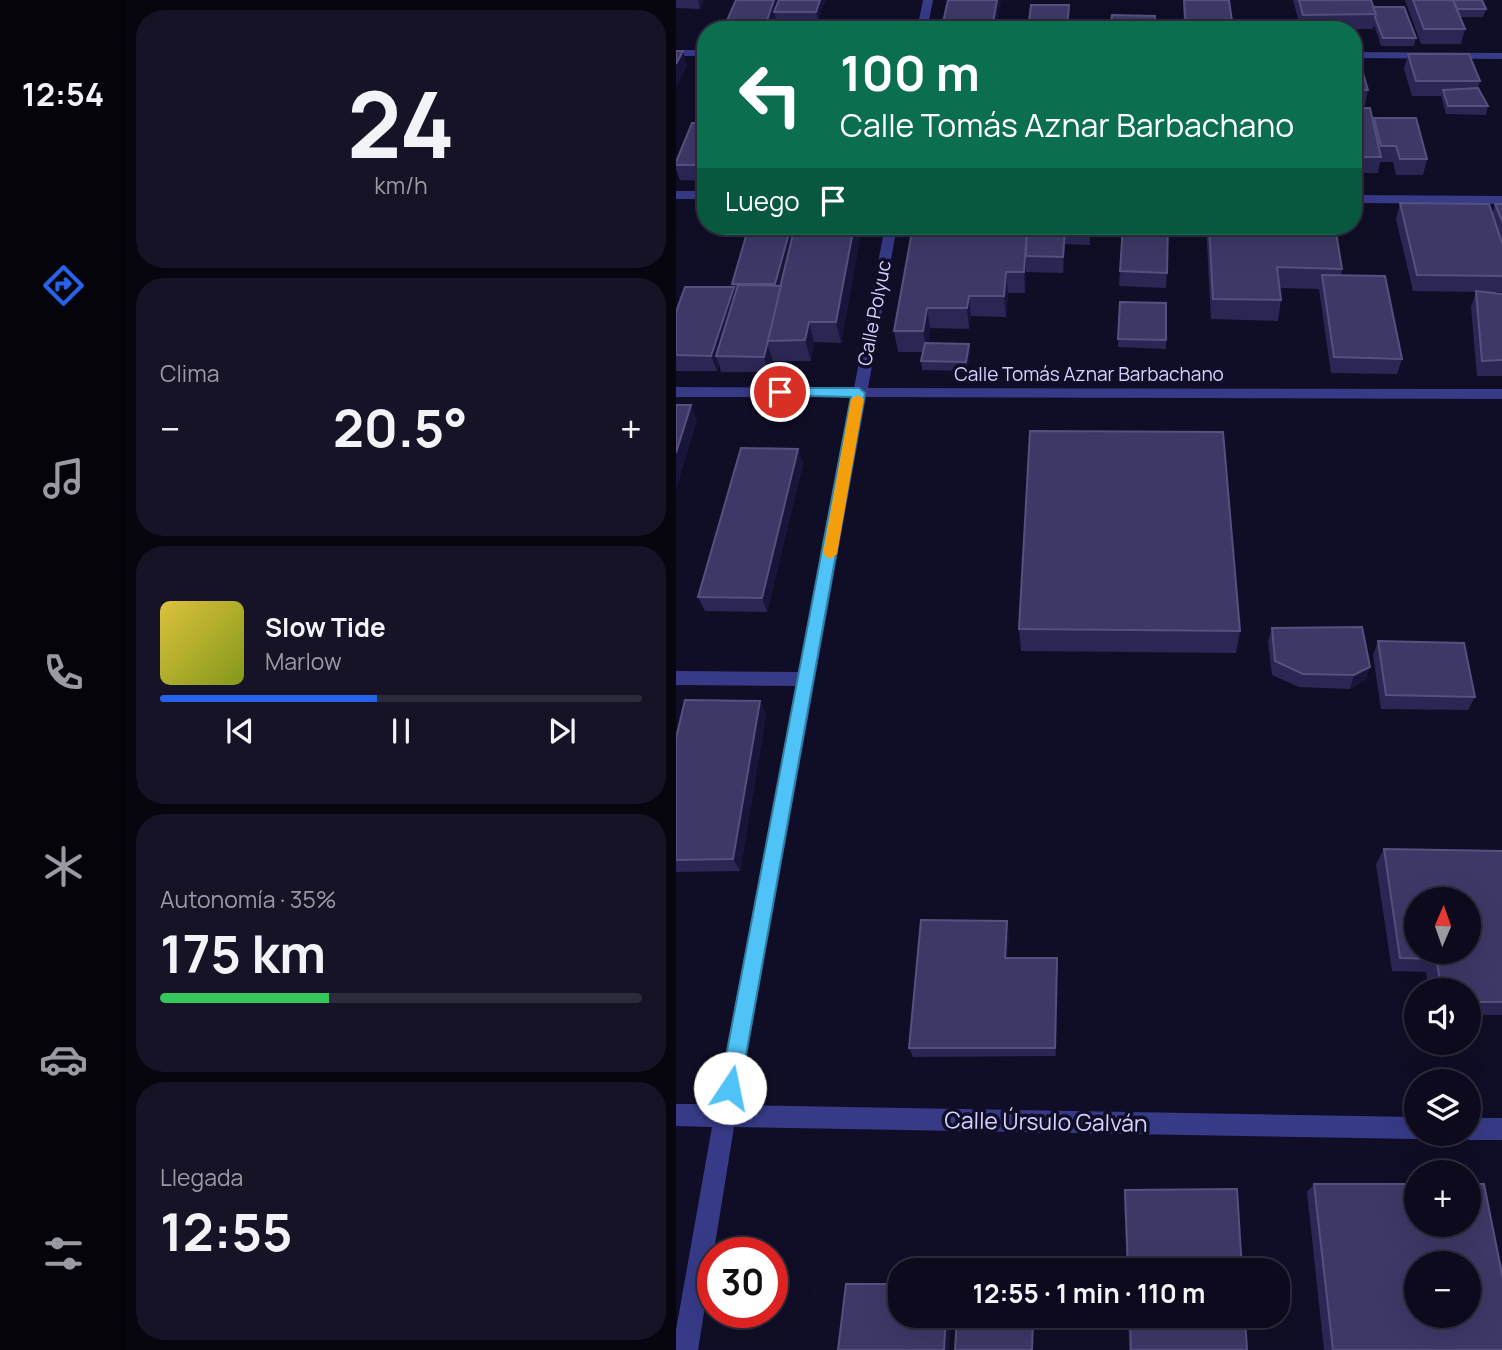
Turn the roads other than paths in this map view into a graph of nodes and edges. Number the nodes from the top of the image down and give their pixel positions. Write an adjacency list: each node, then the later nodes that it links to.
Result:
1 (928, 0): 2 (street)
2 (924, 21)
3 (676, 53): 4 (street)
4 (697, 53)
5 (1362, 55): 6 (street)
6 (1503, 56)
7 (676, 195): 8 (street)
8 (697, 195)
9 (1362, 199): 10 (street)
10 (1503, 200)
11 (889, 235): 13 (street, Calle Polyuc)
12 (676, 392): 13 (street, Calle Tomás Aznar Barbachano)
13 (859, 393): 14 (street, Calle Tomás Aznar Barbachano); 16 (street, Calle Polyuc)
14 (1503, 394)
15 (676, 678): 16 (street)
16 (808, 679): 18 (street, Calle Polyuc)
17 (676, 1115): 18 (street, Calle Úrsulo Galván)
18 (725, 1115): 19 (street, Calle Úrsulo Galván); 22 (street, Calle Polyuc)
19 (1404, 1128)
20 (1481, 1129): 21 (street)
21 (1503, 1129)
22 (685, 1350)

